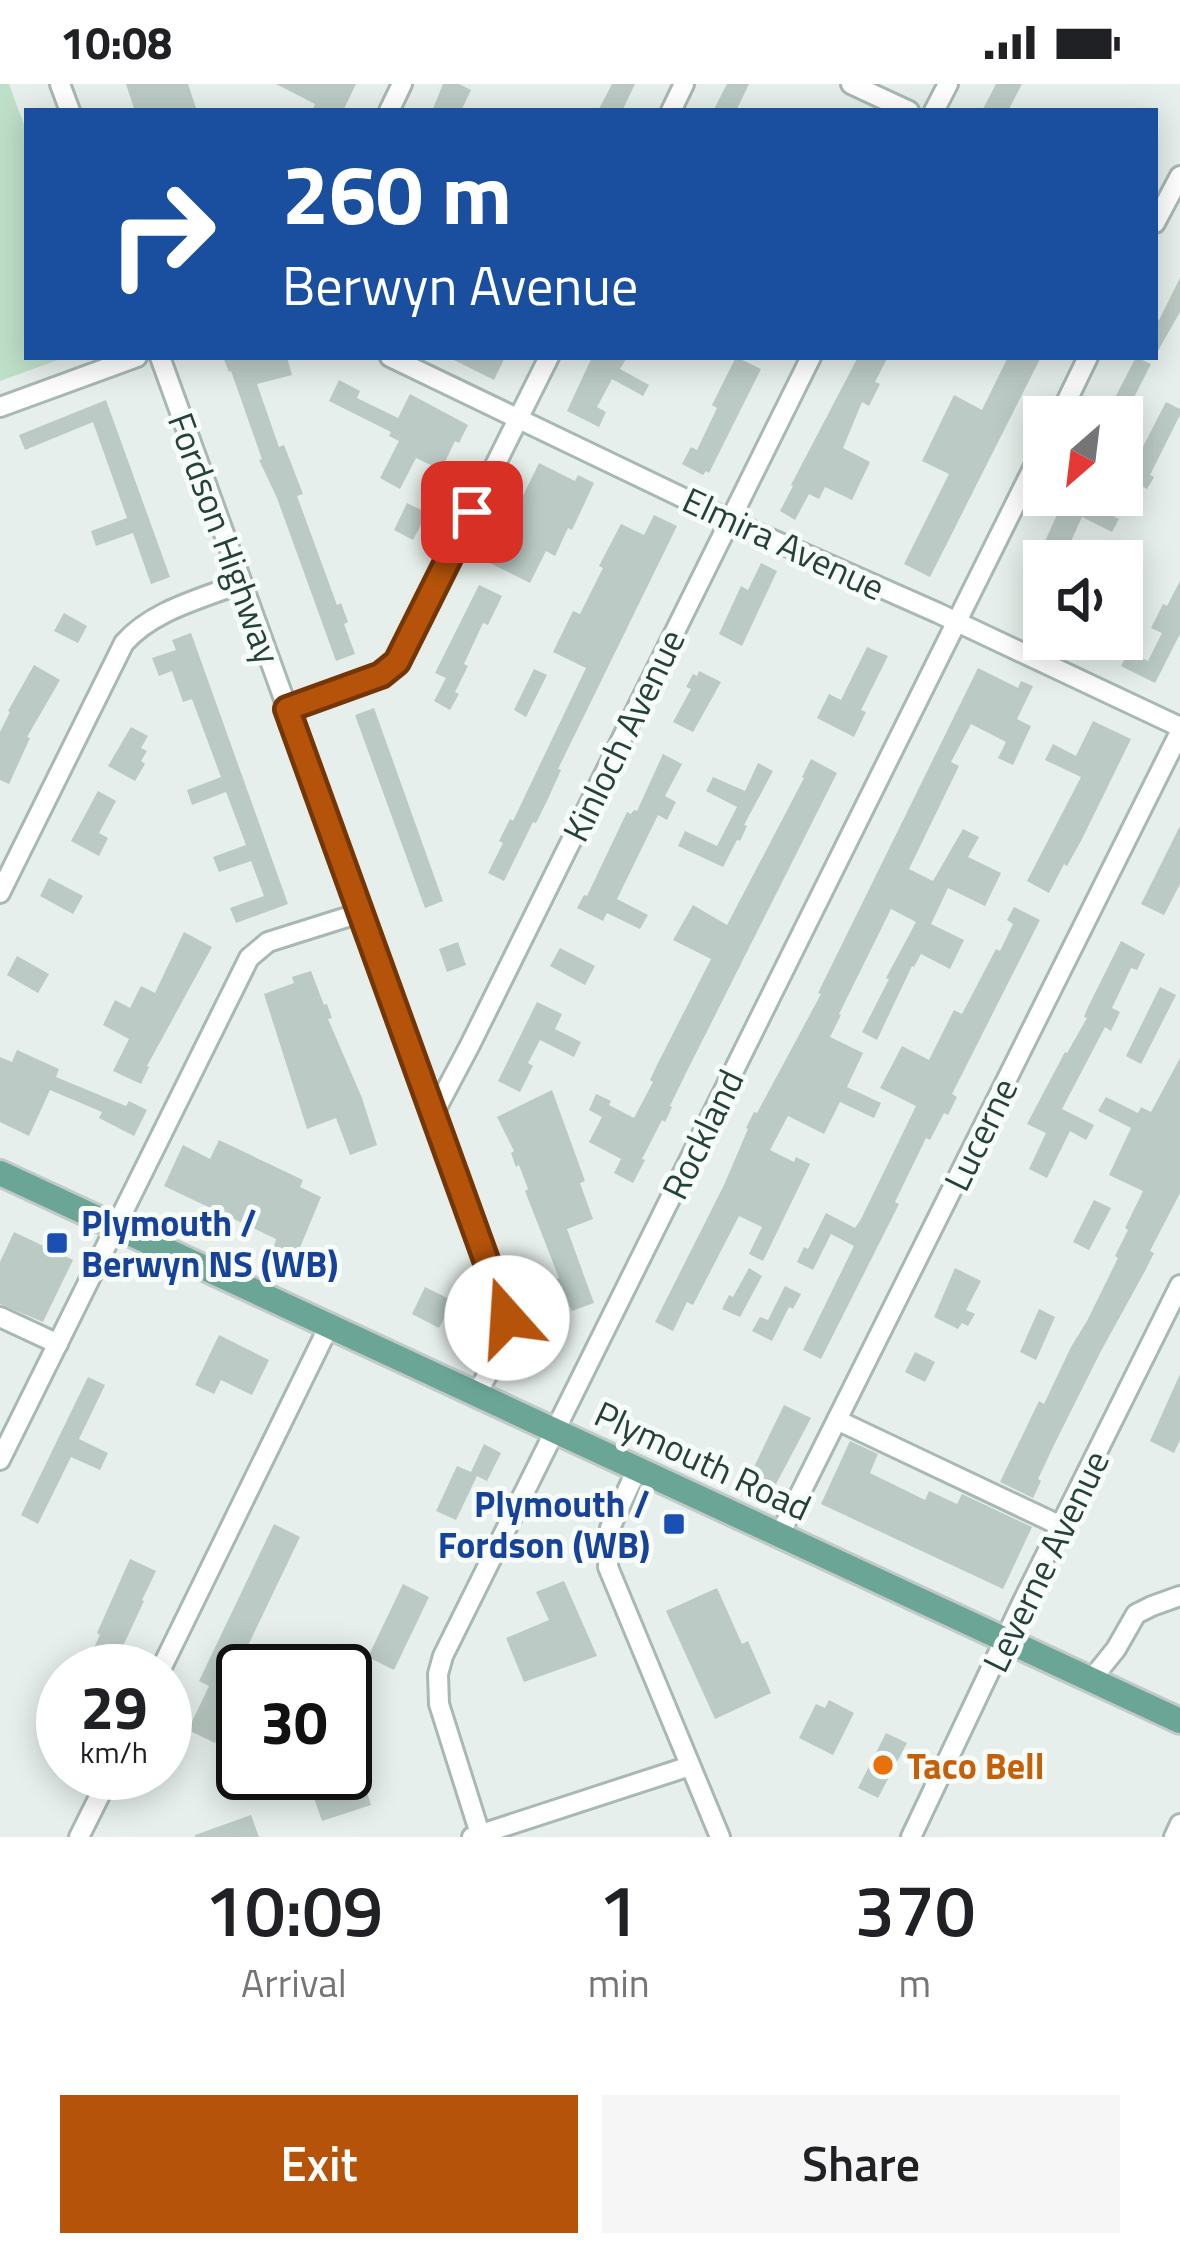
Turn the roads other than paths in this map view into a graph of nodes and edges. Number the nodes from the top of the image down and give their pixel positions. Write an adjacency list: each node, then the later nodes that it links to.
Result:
1 (851, 84): 2 (street)
2 (903, 108)
3 (1180, 176): 4 (street)
4 (1158, 218)
5 (1158, 226): 6 (street)
6 (1176, 235)
7 (129, 360): 14 (street)
8 (161, 360): 18 (street, Fordson Highway)
9 (395, 360): 15 (street, Elmira Avenue)
10 (548, 360): 15 (street)
11 (810, 360): 17 (street, Kinloch Avenue)
12 (1087, 360): 13 (street)
13 (1069, 396)
14 (0, 407)
15 (519, 418): 17 (street, Elmira Avenue); 20 (street)
16 (1023, 488): 19 (street, Rockland)
17 (730, 520): 19 (street, Elmira Avenue); 24 (street, Kinloch Avenue)
18 (242, 583): 20 (street, Fordson Highway); 22 (street)
19 (956, 622): 21 (street, Elmira Avenue); 33 (street, Rockland)
20 (287, 709): 23 (street, Fordson Highway)
21 (1180, 729): 32 (street, Lucerne)
22 (0, 893)
23 (360, 913): 24 (street, Fordson Highway); 26 (street)
24 (434, 1113): 31 (street, Fordson Highway)
25 (0, 1173): 26 (main road, Plymouth Road)
26 (116, 1227): 29 (main road, Plymouth Road); 30 (street)
27 (1180, 1285): 36 (street, Leverne Avenue)
28 (0, 1317): 30 (street)
29 (329, 1326): 31 (main road, Plymouth Road); 40 (street)
30 (58, 1344): 34 (street)
31 (477, 1394): 33 (main road, Plymouth Road)
32 (837, 1420): 36 (street); 37 (street, Lucerne)
33 (556, 1430): 35 (main road, Plymouth Road); 46 (street, Rockland)
34 (0, 1460)
35 (637, 1469): 37 (main road, Plymouth Road); 43 (street)
36 (1060, 1526): 39 (street, Leverne Avenue)
37 (779, 1536): 39 (main road, Plymouth Road)
38 (1180, 1596): 41 (street)
39 (1005, 1640): 41 (main road, Plymouth Road); 49 (street, Leverne Avenue)
40 (173, 1644)
41 (1091, 1680): 42 (main road, Plymouth Road)
42 (1180, 1721)
43 (690, 1766): 46 (street); 48 (street)
44 (97, 1800): 47 (street)
45 (1180, 1824): 50 (street)
46 (478, 1836)
47 (79, 1837)
48 (720, 1837)
49 (911, 1837)
50 (1174, 1837)

